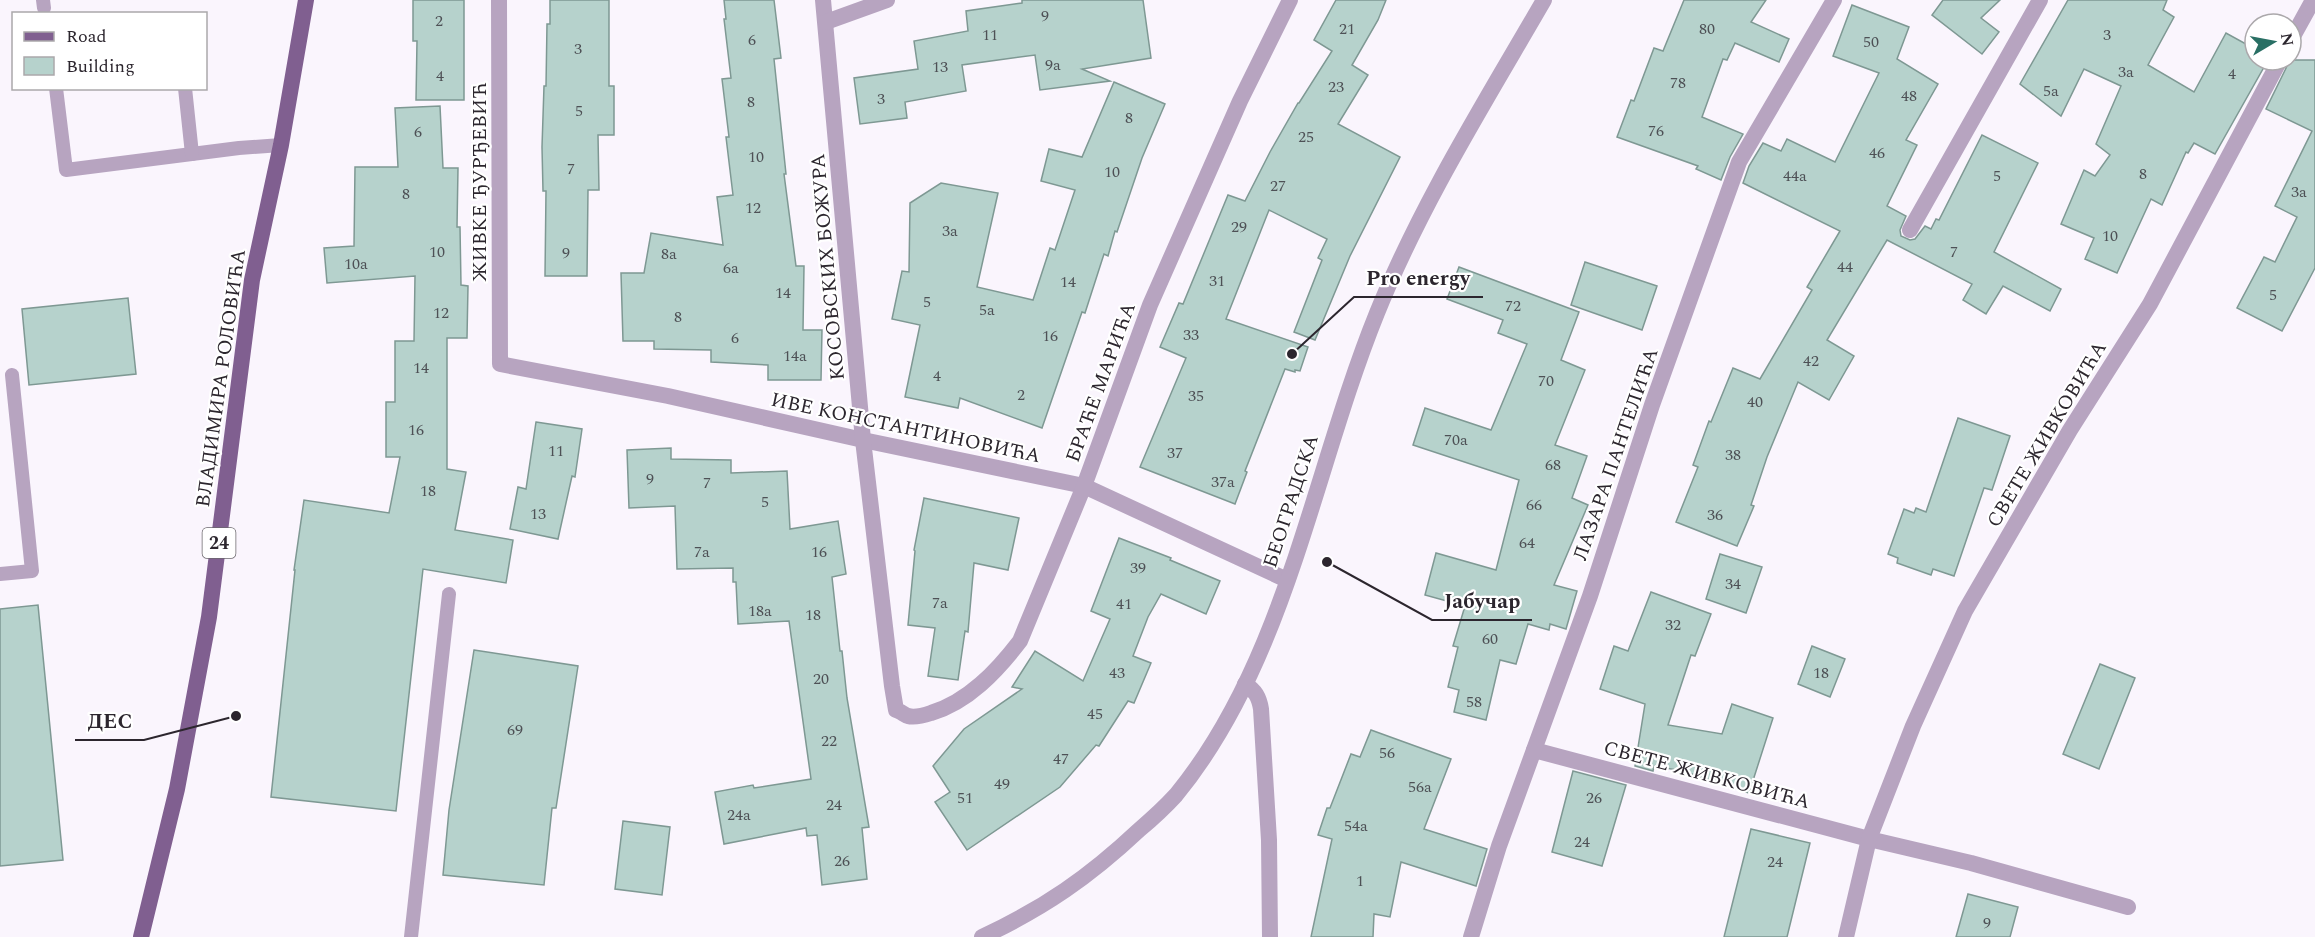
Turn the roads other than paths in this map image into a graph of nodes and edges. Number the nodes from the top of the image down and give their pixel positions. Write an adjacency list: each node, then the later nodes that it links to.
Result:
1 (306, 0): 15 (main road, ВЛАДИМИРА РОЛОВИЋА / 24)
2 (499, 0): 18 (street, ЖИВКЕ ЂУРЂЕВИЋ)
3 (823, 0): 11 (street, КОСОВСКИХ БОЖУРА)
4 (887, 0): 11 (street)
5 (1290, 0): 21 (street, БРАЋЕ МАРИЋА)
6 (1544, 0): 23 (street, БЕОГРАДСКА)
7 (1834, 0): 27 (street, ЛАЗАРА ПАНТЕЛИЋА)
8 (2040, 0): 17 (street)
9 (2313, 0): 10 (street)
10 (2303, 18)
11 (826, 22): 20 (street, КОСОВСКИХ БОЖУРА)
12 (2274, 72): 28 (street, СВЕТЕ ЖИВКОВИЋА)
13 (56, 90): 16 (lane)
14 (185, 90): 16 (lane)
15 (280, 146): 16 (lane); 30 (main road, ВЛАДИМИРА РОЛОВИЋА / 24)
16 (192, 154)
17 (1910, 230)
18 (500, 364): 20 (street, ИВЕ КОНСТАНТИНОВИЋА)
19 (12, 375): 22 (lane)
20 (863, 440): 21 (street, ИВЕ КОНСТАНТИНОВИЋА); 26 (street, КОСОВСКИХ БОЖУРА)
21 (1084, 486): 23 (street, ИВЕ КОНСТАНТИНОВИЋА); 26 (street, БРАЋЕ МАРИЋА)
22 (0, 574)
23 (1287, 580): 25 (street, БЕОГРАДСКА)
24 (449, 594): 31 (lane)
25 (1245, 684): 32 (street, БЕОГРАДСКА); 33 (street)
26 (896, 710)
27 (1534, 750): 28 (street, СВЕТЕ ЖИВКОВИЋА); 34 (street, ЛАЗАРА ПАНТЕЛИЋА)
28 (1869, 839): 29 (street, СВЕТЕ ЖИВКОВИЋА); 35 (street, СВЕТЕ ЖИВКОВИЋА)
29 (2128, 908)
30 (141, 937)
31 (411, 937)
32 (982, 937)
33 (1270, 937)
34 (1471, 937)
35 (1846, 937)

